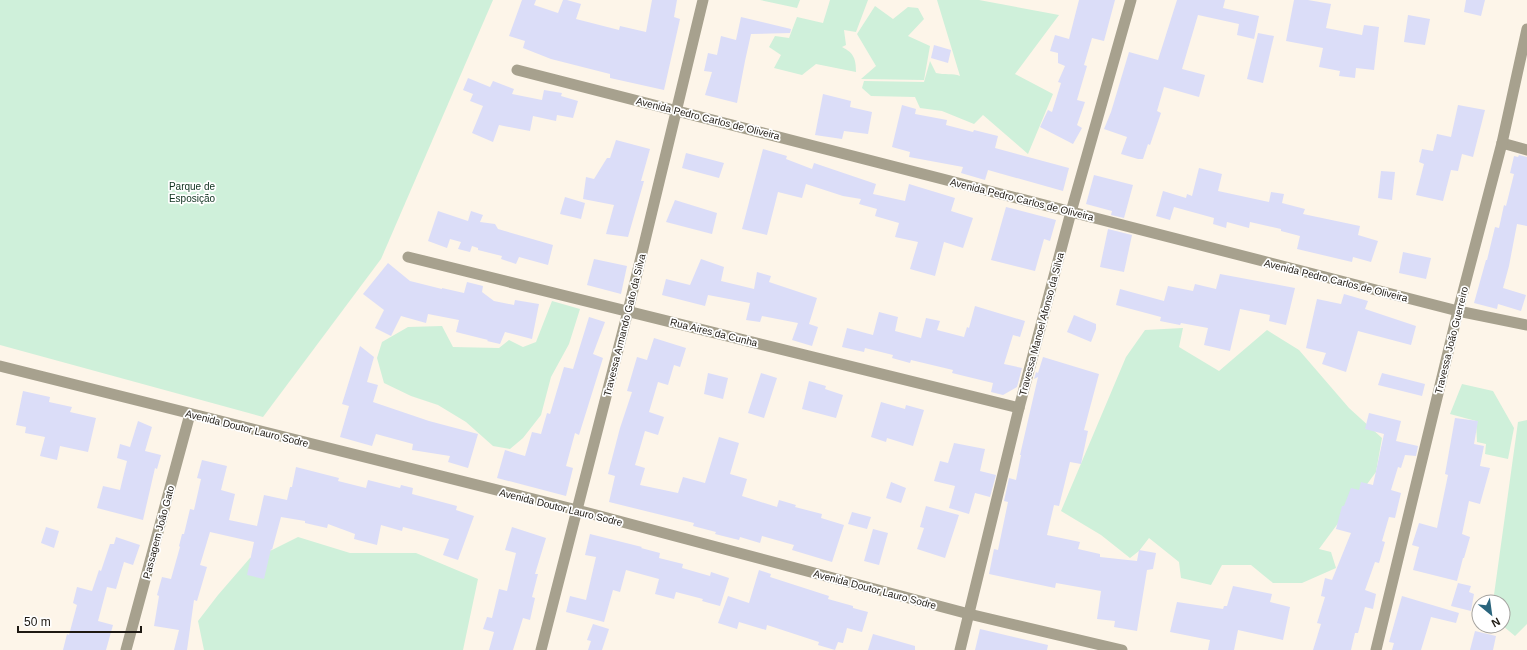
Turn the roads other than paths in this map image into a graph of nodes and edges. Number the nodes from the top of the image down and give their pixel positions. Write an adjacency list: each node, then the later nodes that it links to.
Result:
1 (703, 0): 6 (street, Travessa Armando Gato da Silva)
2 (1131, 0): 9 (street, Travessa Manoel Afonso da Silva)
3 (1527, 29): 4 (street, Travessa João Guerreiro)
4 (1525, 50): 7 (street, Travessa João Guerreiro)
5 (517, 70): 6 (street, Avenida Pedro Carlos de Oliveira)
6 (677, 110): 9 (street, Avenida Pedro Carlos de Oliveira); 11 (street, Travessa Armando Gato da Silva)
7 (1502, 143): 8 (street); 12 (street, Travessa João Guerreiro)
8 (1527, 150)
9 (1071, 212): 12 (street, Avenida Pedro Carlos de Oliveira); 15 (street, Travessa Manoel Afonso da Silva)
10 (408, 257): 11 (street, Rua Aires da Cunha)
11 (628, 311): 15 (street, Rua Aires da Cunha); 17 (street, Travessa Armando Gato da Silva)
12 (1458, 311): 13 (street, Avenida Pedro Carlos de Oliveira); 23 (street, Travessa João Guerreiro)
13 (1527, 325)
14 (0, 366): 16 (street, Avenida Doutor Lauro Sodre)
15 (1019, 408): 18 (street, Travessa Manoel Afonso da Silva)
16 (190, 414): 17 (street, Avenida Doutor Lauro Sodre); 19 (street, Passagem João Gato)
17 (577, 510): 18 (street, Avenida Doutor Lauro Sodre); 20 (street, Travessa Armando Gato da Silva)
18 (969, 614): 21 (street, Travessa Manoel Afonso da Silva); 22 (street, Avenida Doutor Lauro Sodre)
19 (126, 650)
20 (541, 650)
21 (960, 650)
22 (1122, 650)
23 (1376, 650)

